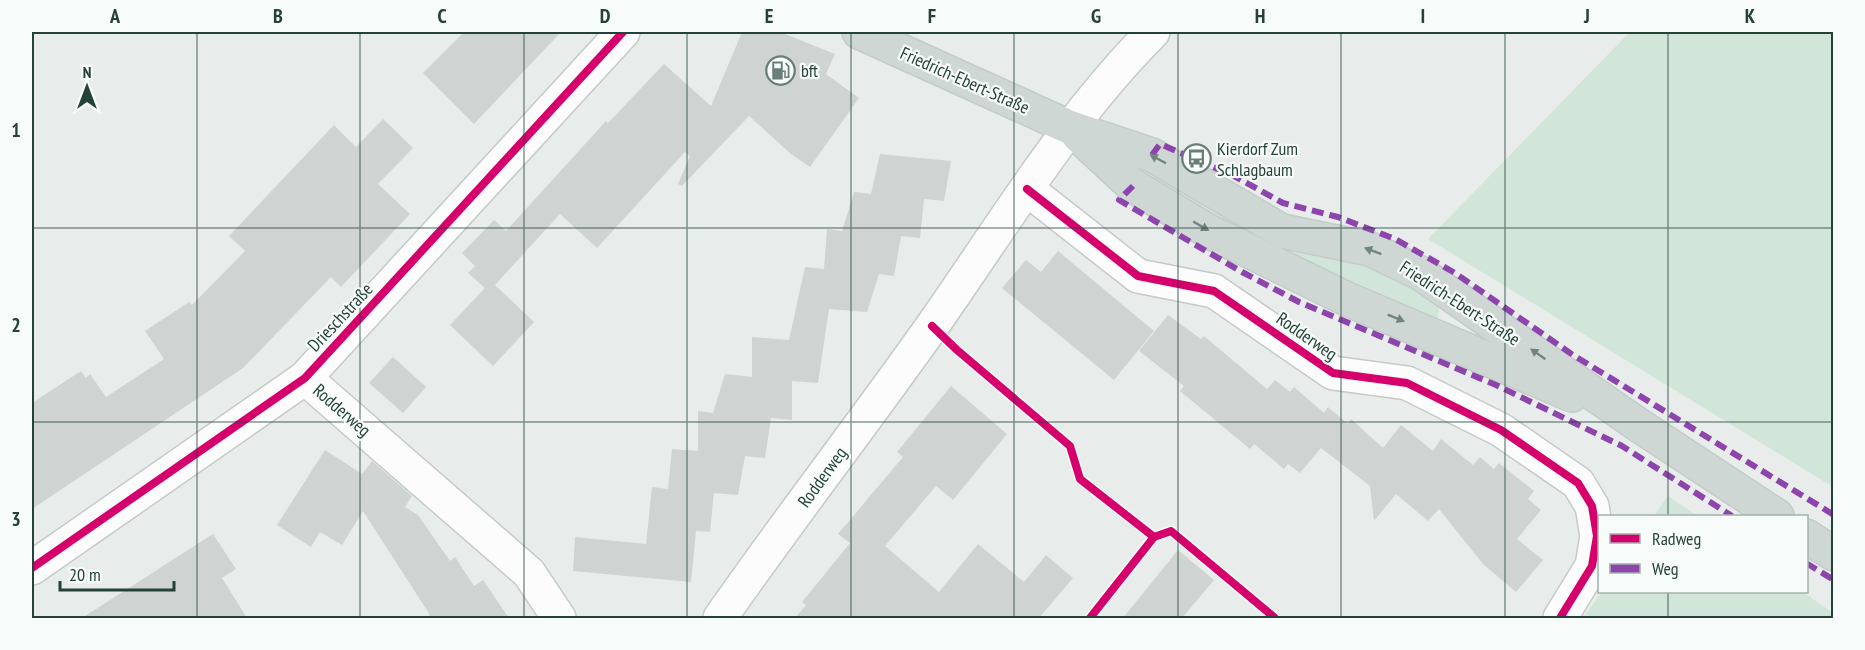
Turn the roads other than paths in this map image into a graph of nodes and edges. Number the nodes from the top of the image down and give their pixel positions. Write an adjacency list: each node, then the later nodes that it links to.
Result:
1 (623, 32): 6 (street, Drieschstraße)
2 (859, 32): 4 (main road, Friedrich-Ebert-Straße)
3 (1153, 32): 4 (street, Rodderweg)
4 (1071, 128): 5 (street, Rodderweg); 7 (main road, Friedrich-Ebert-Straße, one-way to 7); 7 (main road, Friedrich-Ebert-Straße, one-way to 4)
5 (1027, 189): 11 (street, Rodderweg); 12 (street, Rodderweg)
6 (305, 378): 9 (street, Drieschstraße); 10 (street, Rodderweg)
7 (1637, 424): 8 (main road, Friedrich-Ebert-Straße)
8 (1775, 515)
9 (32, 568)
10 (559, 618)
11 (720, 618)
12 (1560, 618)

